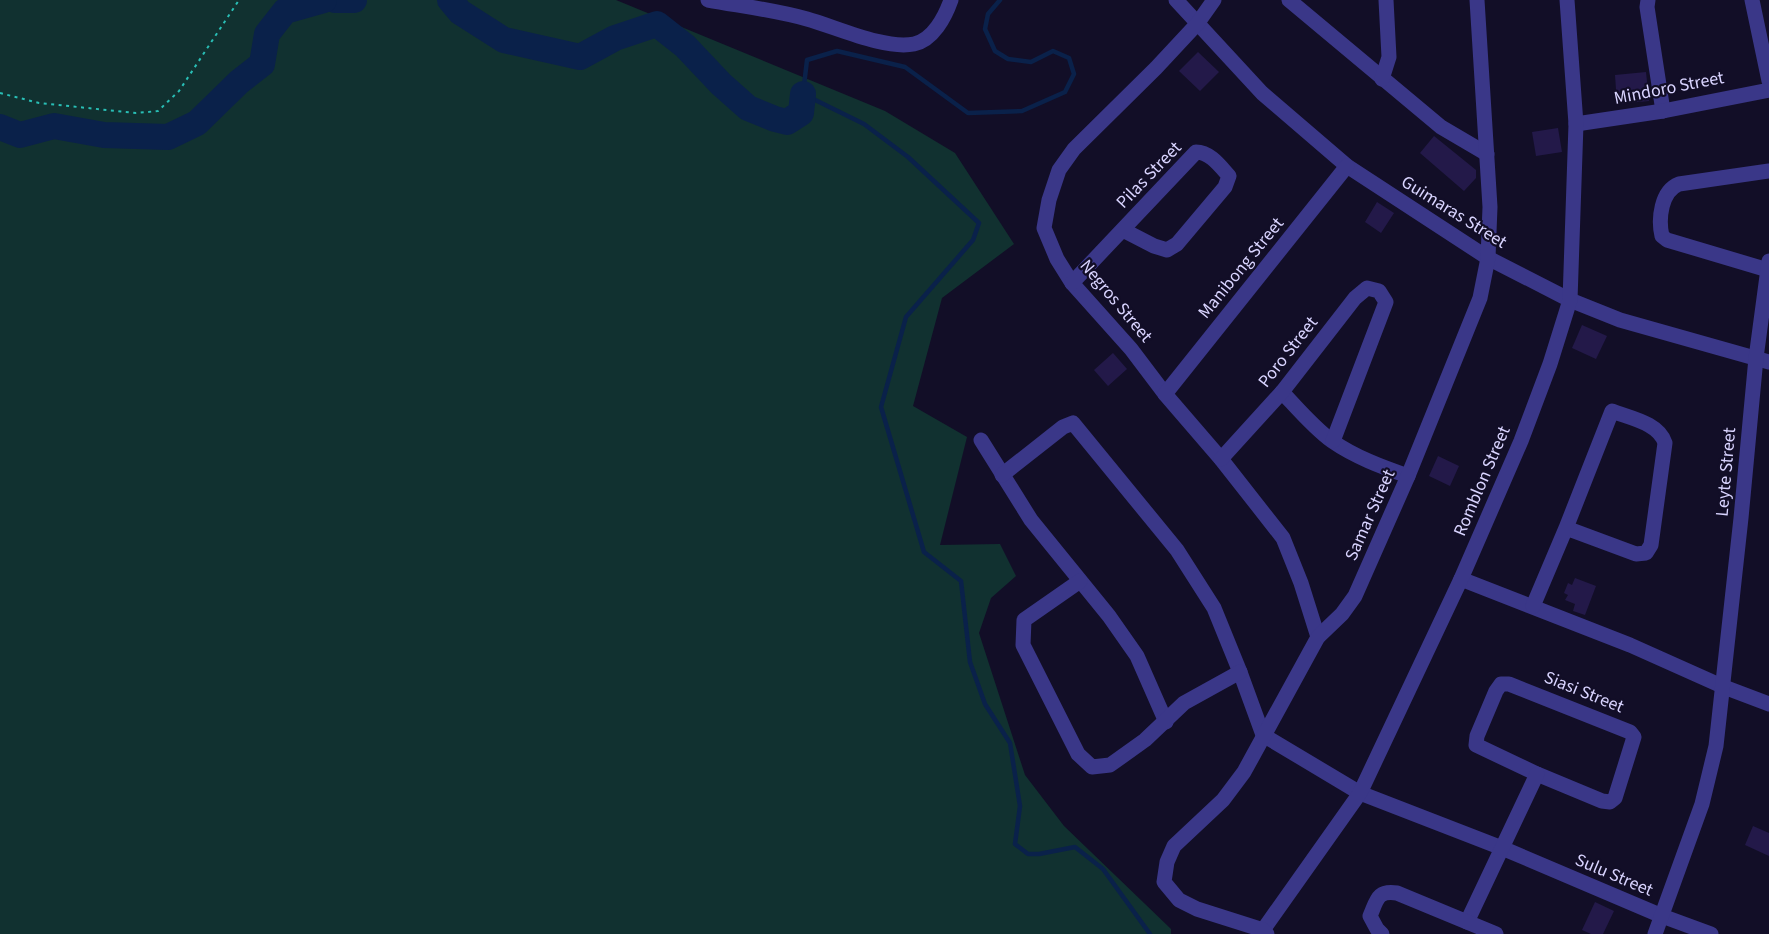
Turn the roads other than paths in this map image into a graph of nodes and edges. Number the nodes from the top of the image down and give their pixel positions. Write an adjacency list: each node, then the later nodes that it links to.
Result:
1 (708, 0): 2 (street)
2 (951, 0)
3 (1176, 0): 11 (street, Guimaras Street)
4 (1214, 0): 11 (street, Negros Street)
5 (1386, 0): 12 (street)
6 (1477, 0): 17 (street, Samar Street)
7 (1567, 0): 16 (street, Romblon Street)
8 (1648, 0): 15 (street)
9 (1752, 0): 13 (street)
10 (1298, 3): 12 (street)
11 (1197, 24): 18 (street, Guimaras Street); 23 (street, Negros Street)
12 (1382, 79): 17 (street)
13 (1769, 81)
14 (1769, 90): 15 (street, Mindoro Street)
15 (1663, 111): 16 (street, Mindoro Street)
16 (1576, 124): 24 (street, Romblon Street)
17 (1487, 154): 21 (street, Samar Street)
18 (1347, 166): 21 (street, Guimaras Street); 27 (street, Manibong Street)
19 (1769, 171): 22 (street)
20 (1123, 230): 20 (street, Pilas Street); 23 (street, Pilas Street)
21 (1488, 258): 24 (street, Guimaras Street); 32 (street, Samar Street)
22 (1768, 266): 25 (street, Leyte Street)
23 (1071, 283): 27 (street, Negros Street)
24 (1570, 300): 25 (street, Guimaras Street); 34 (street, Romblon Street)
25 (1762, 360): 39 (street, Leyte Street)
26 (1282, 392): 29 (street); 29 (street, Poro Street); 30 (street, Poro Street)
27 (1165, 394): 30 (street, Negros Street)
28 (981, 440): 31 (street)
29 (1333, 441): 32 (street)
30 (1221, 459): 37 (street, Negros Street)
31 (1002, 475): 35 (street); 38 (street)
32 (1408, 476): 37 (street, Samar Street)
33 (1566, 528): 33 (street); 36 (street)
34 (1461, 579): 36 (street); 44 (street, Romblon Street)
35 (1080, 581): 41 (street); 41 (street)
36 (1533, 606): 39 (street)
37 (1318, 637): 42 (street, Samar Street)
38 (1240, 672): 41 (street); 42 (street)
39 (1724, 687): 40 (street); 46 (street, Leyte Street)
40 (1769, 704)
41 (1166, 722)
42 (1263, 735): 44 (street, Sulu Street); 48 (street, Samar Street)
43 (1537, 774): 43 (street, Siasi Street); 45 (street)
44 (1360, 793): 45 (street, Sulu Street); 48 (street, Romblon Street)
45 (1502, 848): 46 (street, Sulu Street); 47 (street)
46 (1662, 916): 51 (street, Leyte Street); 52 (street, Sulu Street)
47 (1467, 922): 49 (street); 50 (street)
48 (1265, 932)
49 (1382, 934)
50 (1496, 934)
51 (1655, 934)
52 (1711, 934)

